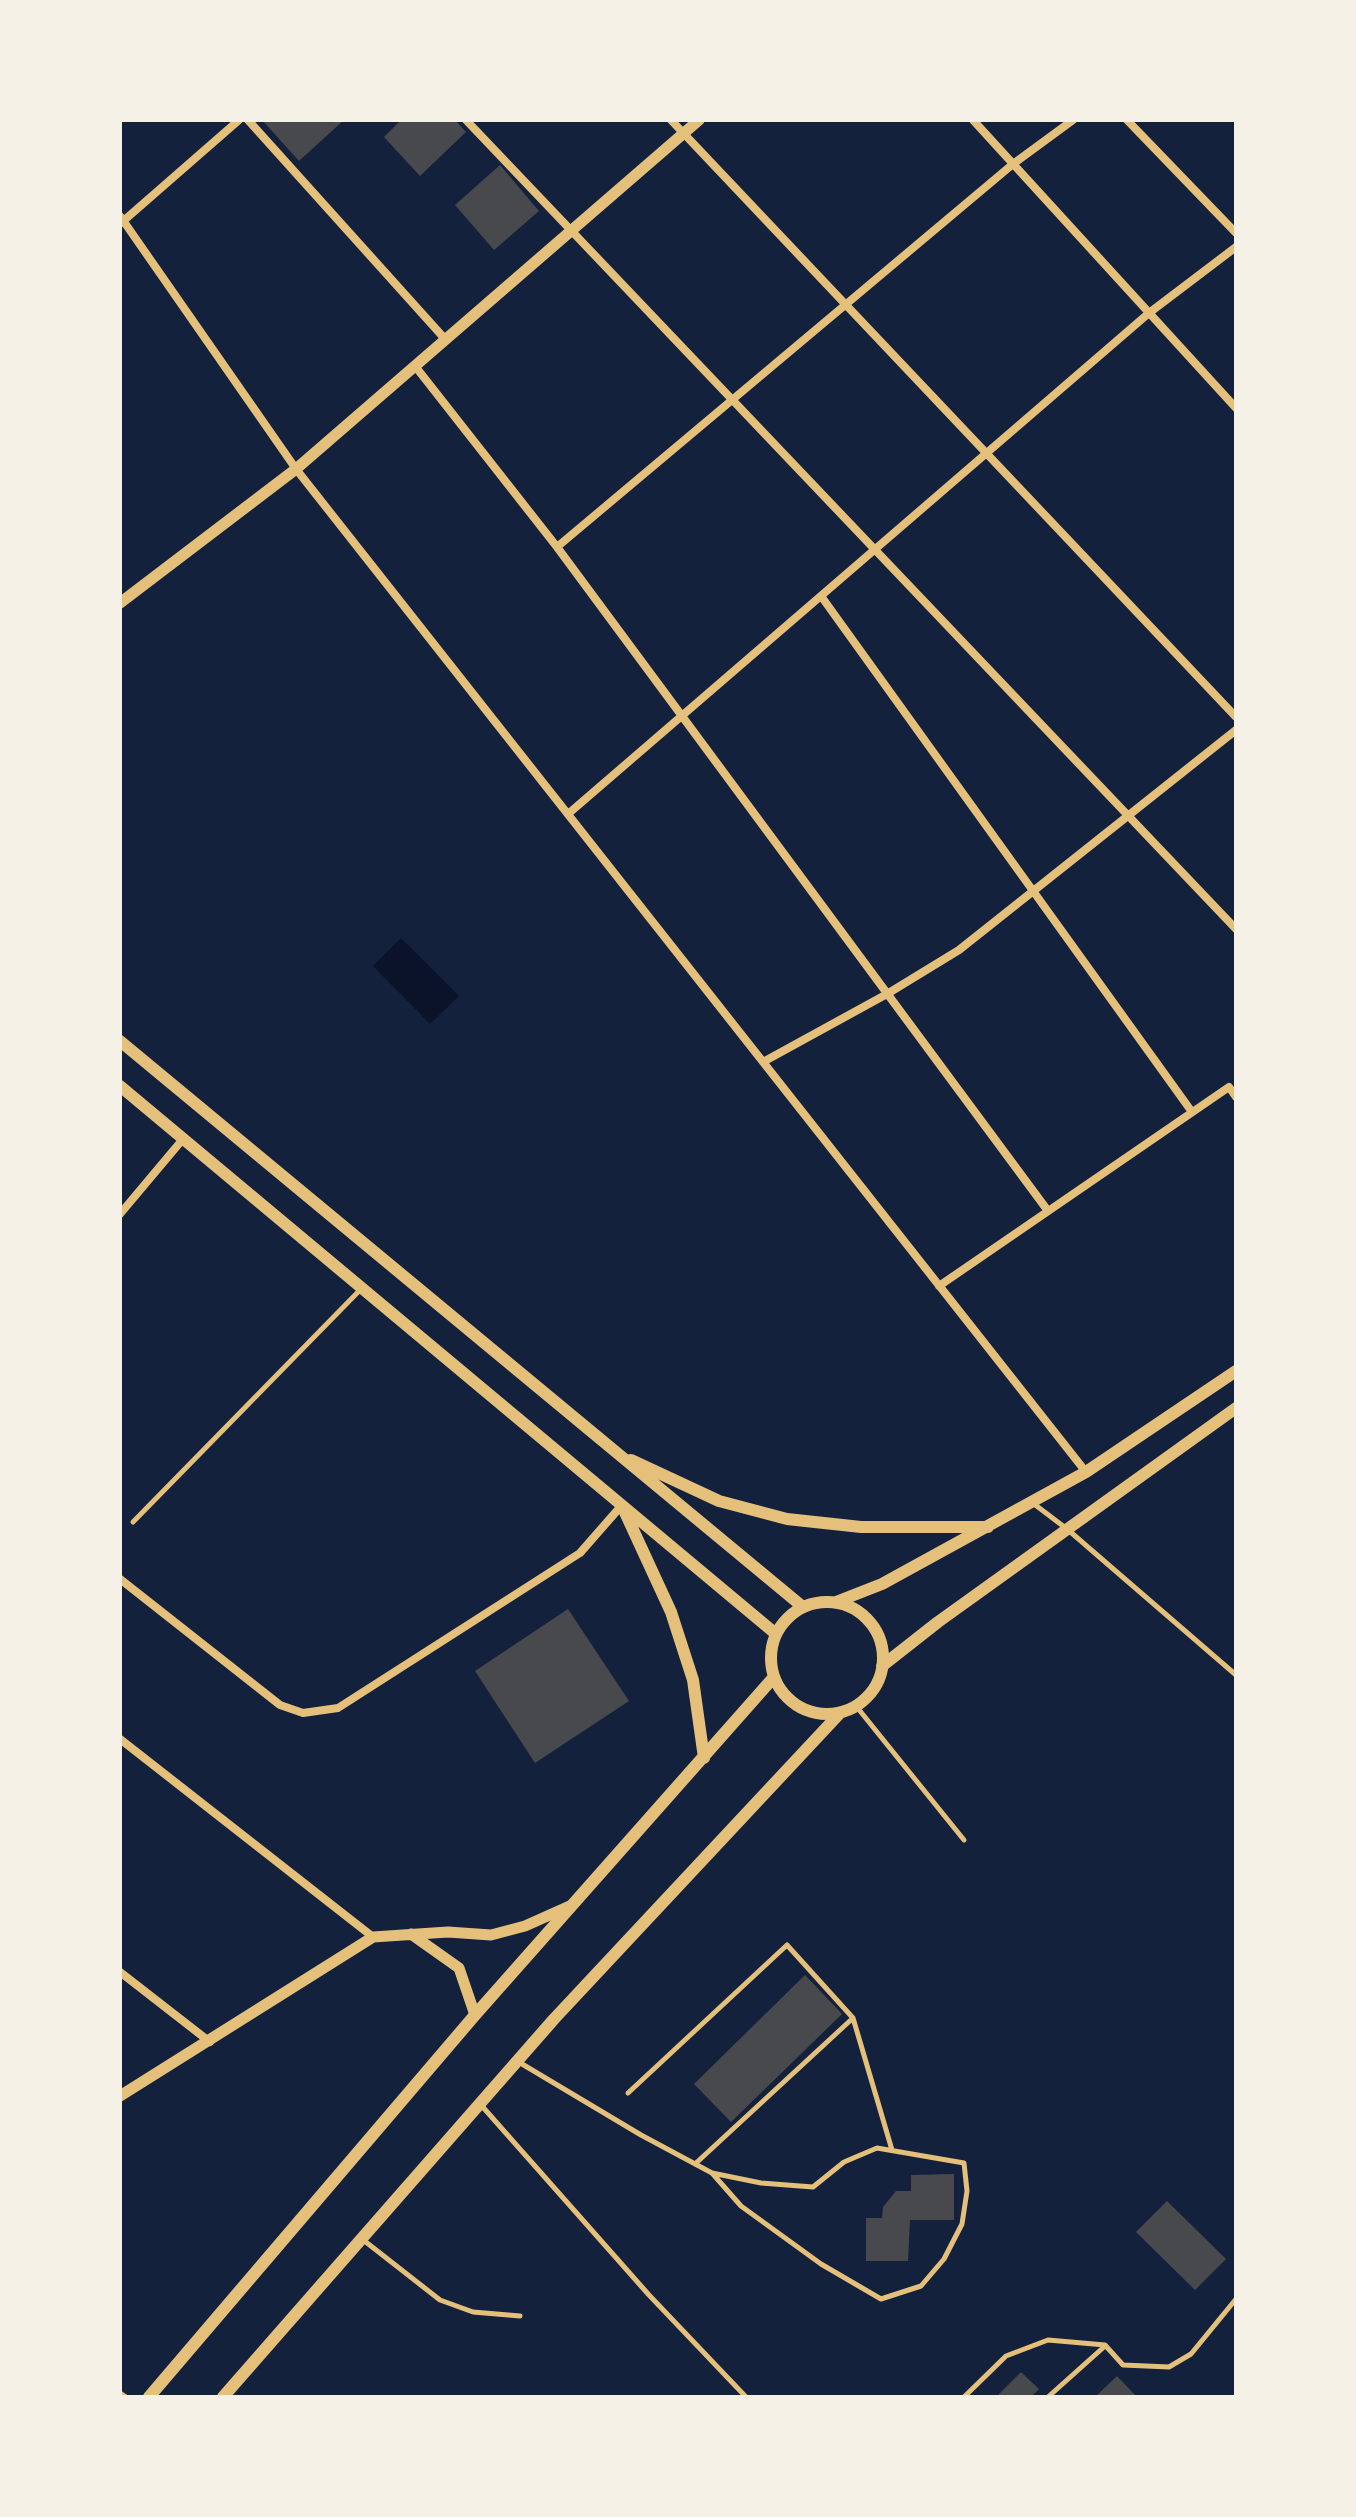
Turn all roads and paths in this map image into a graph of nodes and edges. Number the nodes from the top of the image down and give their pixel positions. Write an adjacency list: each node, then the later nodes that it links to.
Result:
1 (239, 120): 11 (street)
2 (248, 120): 17 (street)
3 (466, 120): 12 (street)
4 (671, 120): 9 (street)
5 (699, 120): 9 (street)
6 (973, 120): 10 (street)
7 (1073, 120): 10 (street)
8 (1127, 120): 13 (street)
9 (684, 134): 12 (street); 15 (street)
10 (1013, 164): 15 (street); 16 (street)
11 (121, 220): 22 (street)
12 (571, 231): 17 (street); 19 (street)
13 (1236, 233)
14 (1236, 247): 16 (street)
15 (846, 305): 19 (street); 21 (street)
16 (1149, 313): 20 (street); 21 (street)
17 (445, 339): 18 (street)
18 (415, 366): 22 (street); 23 (street)
19 (732, 400): 23 (street); 24 (street)
20 (1236, 408)
21 (987, 454): 24 (street); 28 (street)
22 (296, 469): 26 (street); 30 (street)
23 (557, 547): 27 (street)
24 (875, 550): 25 (street); 31 (street)
25 (821, 596): 27 (street); 32 (street)
26 (120, 603)
27 (682, 716): 30 (street); 34 (street)
28 (1236, 717)
29 (1236, 730): 31 (street)
30 (568, 814): 36 (street)
31 (1128, 816): 32 (street); 33 (street)
32 (1033, 891): 34 (street); 39 (street)
33 (1236, 929)
34 (887, 994): 36 (street); 41 (street)
35 (120, 1041): 47 (main road)
36 (763, 1062): 43 (street)
37 (120, 1086): 40 (main road)
38 (1236, 1097): 39 (street)
39 (1192, 1112): 41 (street)
40 (183, 1139): 42 (street); 44 (main road)
41 (1048, 1211): 43 (street)
42 (120, 1214)
43 (939, 1286): 48 (street)
44 (362, 1288): 50 (main road); 51 (lane)
45 (1236, 1371): 48 (main road)
46 (1236, 1408): 53 (main road)
47 (614, 1452): 52 (main road); 56 (main road)
48 (1086, 1472): 49 (main road)
49 (1033, 1503): 52 (main road); 53 (lane)
50 (622, 1505): 54 (street); 57 (main road); 64 (main road)
51 (133, 1522)
52 (991, 1527): 55 (main road)
53 (1067, 1529): 58 (main road); 59 (lane)
54 (122, 1584)
55 (836, 1602): 56 (main road); 58 (main road)
56 (803, 1607): 57 (main road)
57 (776, 1634): 60 (main road)
58 (882, 1666): 61 (main road)
59 (1236, 1675)
60 (774, 1677): 62 (main road); 64 (main road)
61 (856, 1706): 62 (main road); 65 (lane)
62 (841, 1712): 73 (main road)
63 (120, 1739): 68 (street)
64 (704, 1758): 66 (main road)
65 (964, 1840)
66 (573, 1904): 67 (street); 70 (main road)
67 (411, 1933): 68 (street); 70 (street)
68 (373, 1937): 72 (street)
69 (120, 1972): 72 (street)
70 (475, 2015): 86 (main road)
71 (853, 2018): 74 (lane); 77 (lane); 78 (lane)
72 (210, 2042): 75 (street)
73 (517, 2061): 76 (main road); 78 (lane)
74 (628, 2093)
75 (120, 2096)
76 (480, 2103): 80 (main road); 88 (lane)
77 (892, 2150): 79 (lane); 79 (lane)
78 (695, 2164): 79 (lane)
79 (712, 2173)
80 (362, 2238): 82 (lane); 87 (main road)
81 (1236, 2299): 83 (lane)
82 (520, 2316)
83 (1105, 2345): 89 (lane); 90 (lane)
84 (120, 2393): 85 (lane)
85 (126, 2397)
86 (149, 2397)
87 (223, 2397)
88 (746, 2397)
89 (964, 2397)
90 (1048, 2397)

